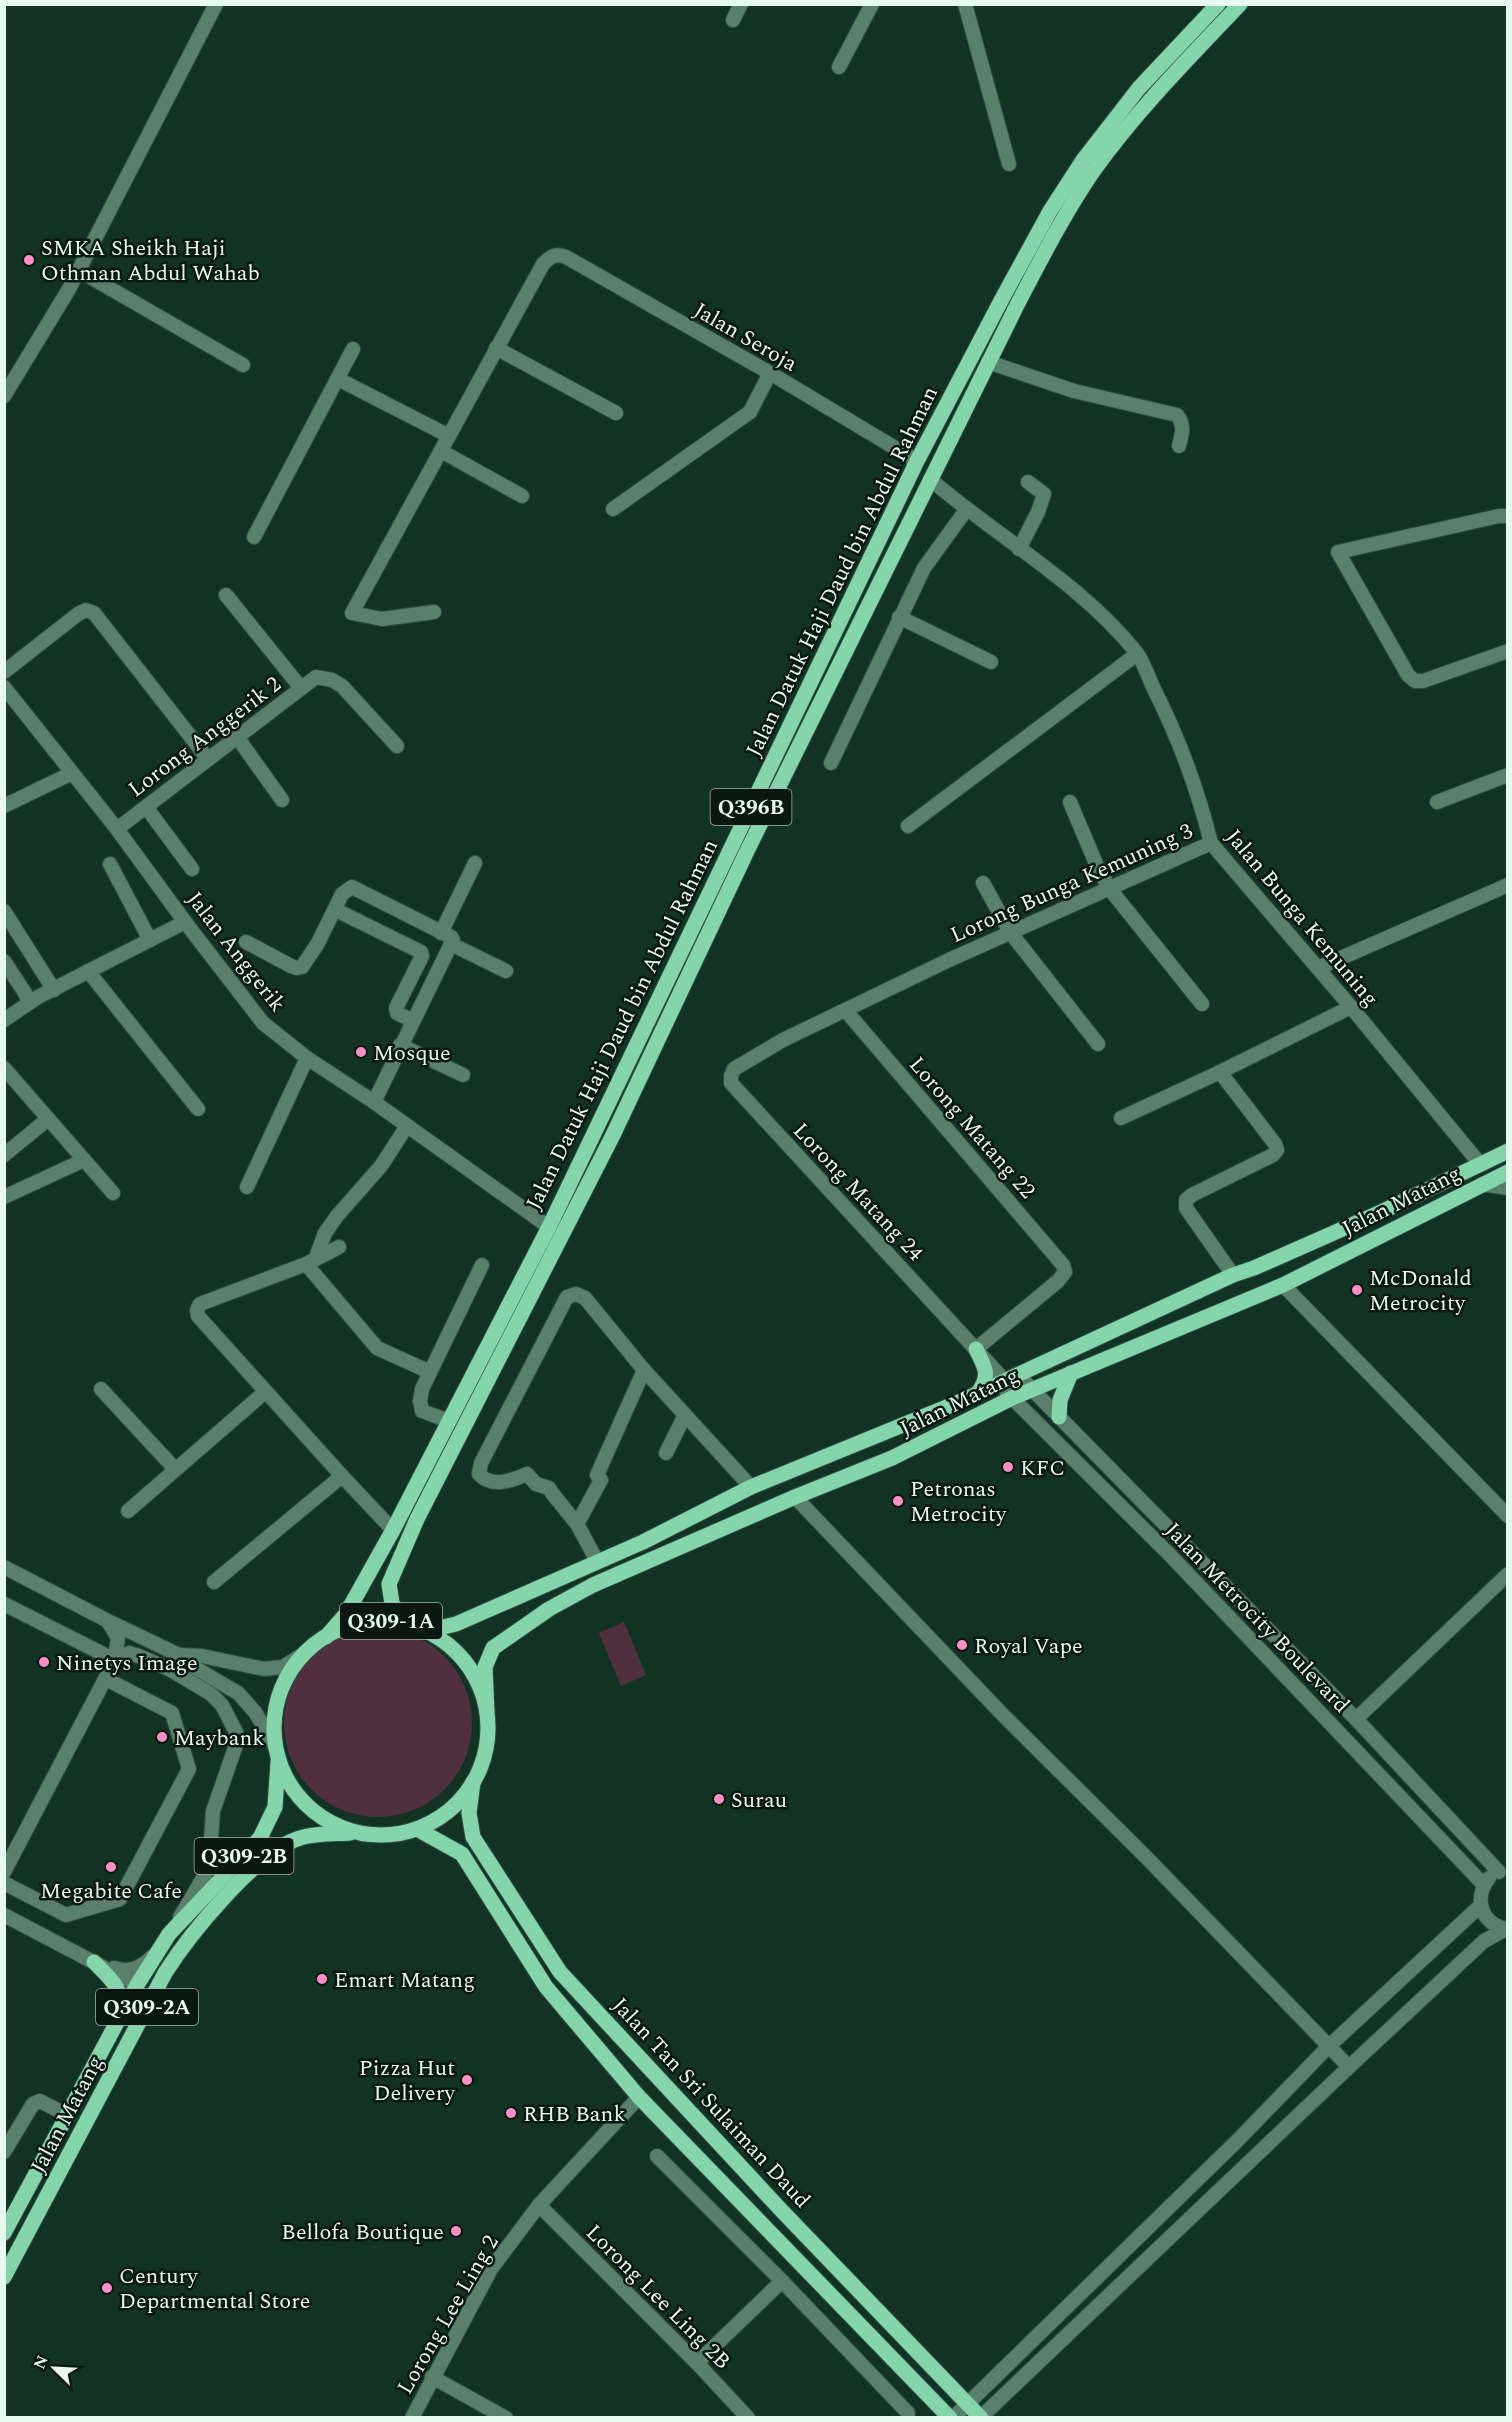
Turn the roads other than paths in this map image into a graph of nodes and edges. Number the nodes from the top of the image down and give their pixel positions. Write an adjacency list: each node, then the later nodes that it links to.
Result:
1 (216, 4): 10 (street)
2 (741, 4): 7 (street)
3 (872, 4): 8 (street)
4 (965, 4): 9 (street)
5 (1218, 4): 22 (main road, Jalan Datuk Haji Daud bin Abdul Rahman / Q396B)
6 (1240, 4): 13 (main road, Jalan Datuk Haji Daud bin Abdul Rahman)
7 (733, 20)
8 (839, 67)
9 (1009, 164)
10 (78, 270): 14 (street); 17 (street)
11 (496, 348): 15 (street, Jalan Seroja); 18 (street); 19 (street)
12 (353, 350): 16 (street)
13 (988, 362): 20 (street); 23 (main road, Jalan Datuk Haji Daud bin Abdul Rahman)
14 (243, 365)
15 (770, 373): 22 (street, Jalan Seroja); 26 (street)
16 (338, 379): 19 (street); 29 (street)
17 (4, 396)
18 (616, 413)
19 (449, 436): 21 (street)
20 (1179, 446)
21 (441, 451): 25 (street); 32 (street)
22 (918, 461): 101 (main road, Jalan Datuk Haji Daud bin Abdul Rahman / Q396B)
23 (930, 479): 27 (street, Jalan Bunga Kemuning); 137 (main road, Jalan Datuk Haji Daud bin Abdul Rahman)
24 (1028, 482): 30 (street)
25 (522, 496)
26 (612, 509)
27 (966, 510): 30 (street, Jalan Bunga Kemuning); 33 (street)
28 (1508, 516): 34 (street)
29 (254, 537)
30 (1019, 549): 35 (street, Jalan Bunga Kemuning)
31 (226, 595): 39 (street)
32 (434, 612)
33 (899, 617): 36 (street); 43 (street)
34 (1508, 651)
35 (1137, 654): 51 (street); 53 (street, Jalan Bunga Kemuning)
36 (991, 663)
37 (4, 672): 42 (street)
38 (4, 687): 44 (street, Jalan Anggerik)
39 (301, 688): 40 (street, Lorong Anggerik 2); 41 (street, Lorong Anggerik 2)
40 (237, 737): 42 (street, Lorong Anggerik 2); 46 (street)
41 (397, 746)
42 (208, 759): 50 (street, Lorong Anggerik 2)
43 (831, 764)
44 (72, 773): 49 (street); 52 (street, Jalan Anggerik)
45 (1508, 775): 48 (street)
46 (282, 800)
47 (1070, 802): 59 (street)
48 (1437, 802)
49 (4, 806)
50 (146, 807): 52 (street, Lorong Anggerik 2); 56 (street)
51 (908, 826)
52 (117, 829): 62 (street, Jalan Anggerik)
53 (1211, 843): 59 (street, Lorong Bunga Kemuning 3); 69 (street, Jalan Bunga Kemuning)
54 (475, 863): 64 (street)
55 (110, 864): 65 (street)
56 (192, 869)
57 (983, 883): 63 (street)
58 (1508, 885): 69 (street)
59 (1109, 888): 63 (street, Lorong Bunga Kemuning 3); 74 (street)
60 (336, 910): 64 (street); 66 (street); 78 (street)
61 (4, 911): 72 (street)
62 (185, 922): 65 (street); 82 (street, Jalan Anggerik)
63 (1010, 932): 76 (street, Lorong Bunga Kemuning 3); 80 (street)
64 (441, 933): 67 (street)
65 (150, 940): 70 (street)
66 (246, 942)
67 (451, 944): 71 (street); 78 (street)
68 (4, 961): 73 (street)
69 (1318, 968): 75 (street, Jalan Bunga Kemuning)
70 (88, 971): 72 (street); 87 (street)
71 (506, 971)
72 (54, 990): 73 (street)
73 (29, 1003): 77 (street)
74 (1202, 1004)
75 (1351, 1007): 84 (street); 94 (street, Jalan Bunga Kemuning)
76 (846, 1011): 79 (street, Lorong Bunga Kemuning 3); 107 (street, Lorong Matang 22)
77 (4, 1020)
78 (413, 1022): 81 (street)
79 (783, 1040): 107 (street, Lorong Matang 24)
80 (1098, 1044)
81 (400, 1046): 85 (street); 86 (street)
82 (307, 1058): 86 (street, Jalan Anggerik); 97 (street)
83 (4, 1068): 89 (street)
84 (1220, 1072): 88 (street); 105 (street)
85 (463, 1075)
86 (374, 1102): 90 (street, Jalan Anggerik)
87 (198, 1109)
88 (1121, 1118)
89 (48, 1119): 92 (street); 93 (street)
90 (407, 1126): 101 (street, Jalan Anggerik); 103 (street)
91 (1508, 1151): 94 (main road, Jalan Matang)
92 (4, 1155)
93 (84, 1160): 99 (street); 100 (street)
94 (1480, 1164): 105 (main road, Jalan Matang)
95 (1508, 1172): 96 (main road, Jalan Matang)
96 (1482, 1184): 98 (street); 106 (main road, Jalan Matang)
97 (247, 1187)
98 (1508, 1188)
99 (113, 1193)
100 (4, 1197)
101 (549, 1227): 119 (main road, Jalan Datuk Haji Daud bin Abdul Rahman / Q396B)
102 (339, 1247): 103 (street)
103 (311, 1262): 109 (street); 114 (street)
104 (482, 1265): 109 (street)
105 (1233, 1275): 111 (main road, Jalan Matang)
106 (1283, 1285): 110 (main road, Jalan Matang); 128 (street)
107 (976, 1349): 111 (street, Lorong Matang 24); 115 (main road)
108 (644, 1370): 117 (street); 129 (street); 129 (street)
109 (429, 1372): 119 (street)
110 (1071, 1373): 113 (main road, Jalan Matang); 118 (main road)
111 (1007, 1379): 113 (street, Jalan Metrocity Boulevard); 115 (main road, Jalan Matang); 116 (street, Jalan Metrocity Boulevard)
112 (101, 1389): 121 (street)
113 (1031, 1390): 116 (main road, Jalan Matang); 118 (street, Jalan Metrocity Boulevard)
114 (265, 1392): 121 (street); 122 (street)
115 (978, 1393): 123 (main road, Jalan Matang)
116 (1012, 1398): 124 (main road, Jalan Matang); 127 (street, Jalan Metrocity Boulevard)
117 (685, 1414): 120 (street); 123 (street)
118 (1059, 1417): 125 (street, Jalan Metrocity Boulevard)
119 (449, 1421): 130 (main road, Jalan Datuk Haji Daud bin Abdul Rahman / Q396B)
120 (666, 1453)
121 (175, 1469): 126 (street)
122 (342, 1476): 130 (street); 134 (street)
123 (751, 1487): 131 (main road, Jalan Matang)
124 (795, 1497): 144 (main road, Jalan Matang); 163 (street)
125 (1140, 1498): 127 (street); 145 (street, Jalan Metrocity Boulevard)
126 (128, 1511)
127 (1127, 1511): 153 (street, Jalan Metrocity Boulevard)
128 (1508, 1516)
129 (577, 1524): 131 (street)
130 (393, 1530): 139 (main road, Jalan Datuk Haji Daud bin Abdul Rahman / Q396B)
131 (597, 1561): 138 (main road, Jalan Matang)
132 (4, 1567): 136 (street)
133 (1508, 1574): 145 (street)
134 (214, 1582)
135 (4, 1604): 142 (street)
136 (108, 1621): 141 (street); 142 (street)
137 (400, 1622): 138 (main road, Q309-1A); 139 (main road, Q309-1A)
138 (426, 1631): 144 (main road, Q309-1A)
139 (326, 1637): 140 (main road, Q309-1A)
140 (305, 1653): 141 (street); 146 (main road, Q309-1A)
141 (179, 1655): 146 (street)
142 (115, 1660): 143 (street); 158 (street)
143 (106, 1679): 151 (street); 152 (street)
144 (487, 1712): 147 (main road, Q309-1A)
145 (1356, 1719): 150 (street, Jalan Metrocity Boulevard)
146 (277, 1752): 149 (main road, Q309-1A); 158 (main road, Jalan Matang / Q309-2B)
147 (473, 1782): 148 (main road, Q309-1A); 177 (main road, Jalan Tan Sri Sulaiman Daud)
148 (417, 1829): 149 (main road, Q309-1A); 165 (main road, Jalan Tan Sri Sulaiman Daud)
149 (359, 1833): 154 (main road, Jalan Matang / Q309-2A)
150 (1503, 1871): 153 (street)
151 (4, 1872)
152 (4, 1883)
153 (1484, 1885): 155 (street)
154 (227, 1895): 161 (main road); 171 (main road, Jalan Matang / Q309-2A)
155 (1480, 1906): 157 (street); 163 (street)
156 (4, 1915): 160 (street)
157 (1507, 1929): 164 (street)
158 (169, 1934): 159 (main road, Jalan Matang / Q309-2B)
159 (160, 1949): 160 (street); 161 (main road, Jalan Matang / Q309-2B)
160 (94, 1962): 161 (street); 162 (main road)
161 (137, 1985): 162 (main road, Jalan Matang / Q309-2B)
162 (109, 2040): 166 (main road, Jalan Matang / Q309-2B)
163 (1328, 2047): 164 (street); 173 (street)
164 (1349, 2067): 174 (street)
165 (639, 2097): 169 (street, Lorong Lee Ling 2); 183 (main road, Jalan Tan Sri Sulaiman Daud)
166 (69, 2116): 167 (street); 170 (main road, Jalan Matang / Q309-2B)
167 (4, 2152)
168 (657, 2156): 172 (street)
169 (539, 2205): 175 (street, Lorong Lee Ling 2B); 176 (street, Lorong Lee Ling 2)
170 (4, 2233)
171 (7, 2268)
172 (782, 2281): 175 (street); 178 (street)
173 (1047, 2326): 174 (street); 177 (street)
174 (1061, 2342): 179 (street)
175 (697, 2363): 182 (street, Lorong Lee Ling 2B)
176 (432, 2377): 180 (street, Lorong Lee Ling 2); 181 (street)
177 (967, 2403): 179 (main road, Jalan Tan Sri Sulaiman Daud); 183 (street)
178 (908, 2413)
179 (980, 2417)
180 (412, 2418)
181 (506, 2418)
182 (748, 2418)
183 (951, 2418)

